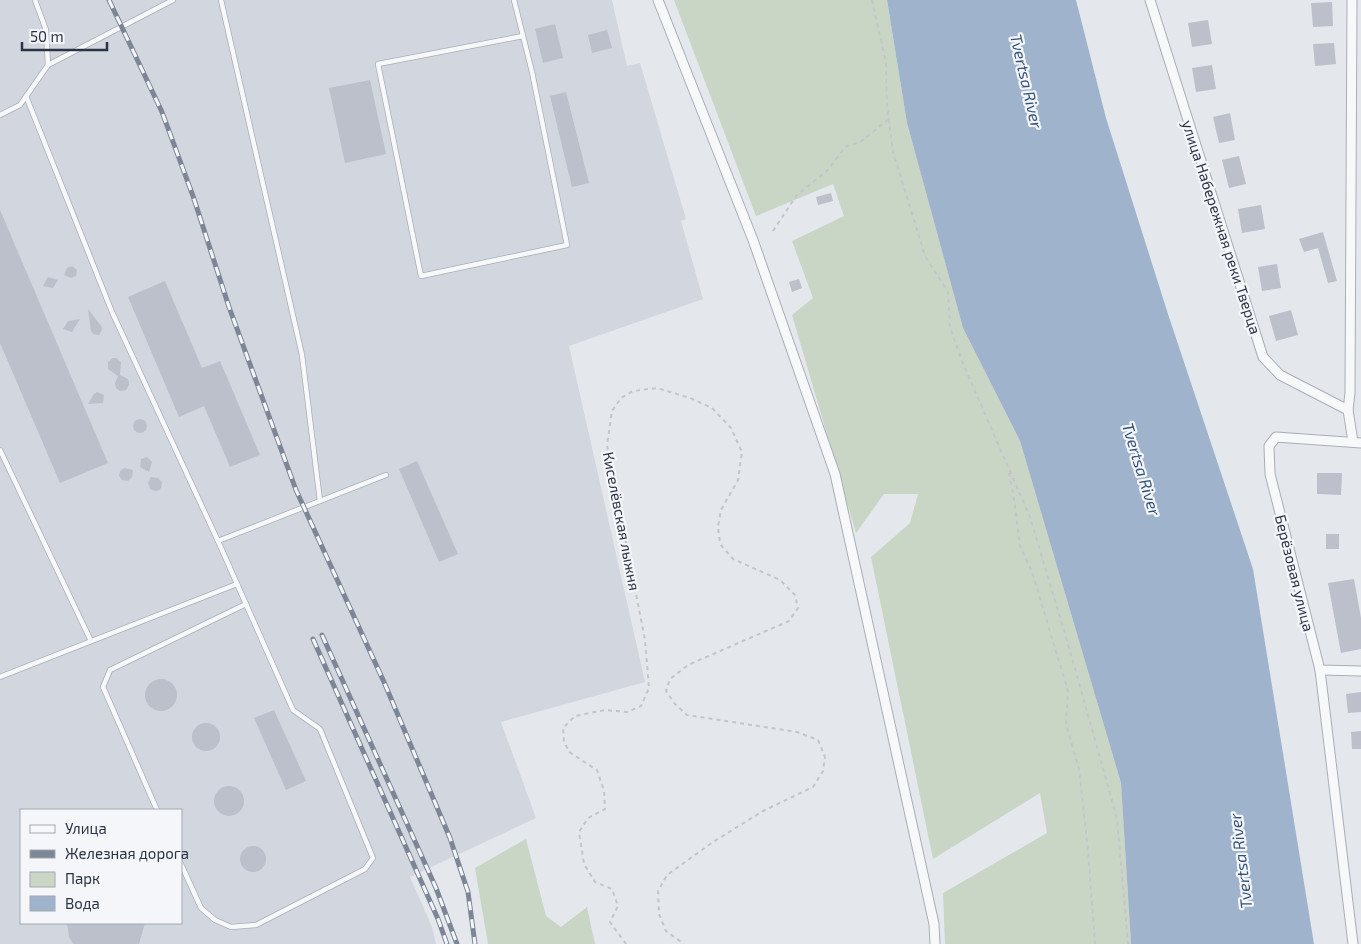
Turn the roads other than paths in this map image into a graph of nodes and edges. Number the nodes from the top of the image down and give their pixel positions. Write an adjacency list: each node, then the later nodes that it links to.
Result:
1 (35, 0): 9 (lane)
2 (173, 0): 9 (lane)
3 (221, 0): 16 (lane)
4 (514, 0): 8 (lane)
5 (658, 0): 26 (street)
6 (1150, 0): 12 (street, улица Набережная реки Тверца)
7 (1352, 0): 12 (street)
8 (523, 36): 8 (lane)
9 (48, 65): 10 (lane)
10 (26, 96): 11 (lane); 17 (lane)
11 (0, 116)
12 (1348, 410): 13 (street)
13 (1357, 442): 21 (street, Берёзовая улица)
14 (0, 450): 20 (lane)
15 (386, 475): 16 (lane)
16 (320, 501): 17 (lane)
17 (218, 542): 18 (lane)
18 (237, 584): 19 (lane); 20 (lane)
19 (246, 604): 24 (lane); 25 (lane)
20 (91, 641): 23 (lane)
21 (1320, 670): 22 (street); 27 (street)
22 (1361, 671)
23 (0, 677)
24 (157, 809)
25 (182, 866)
26 (935, 944)
27 (1353, 944)

